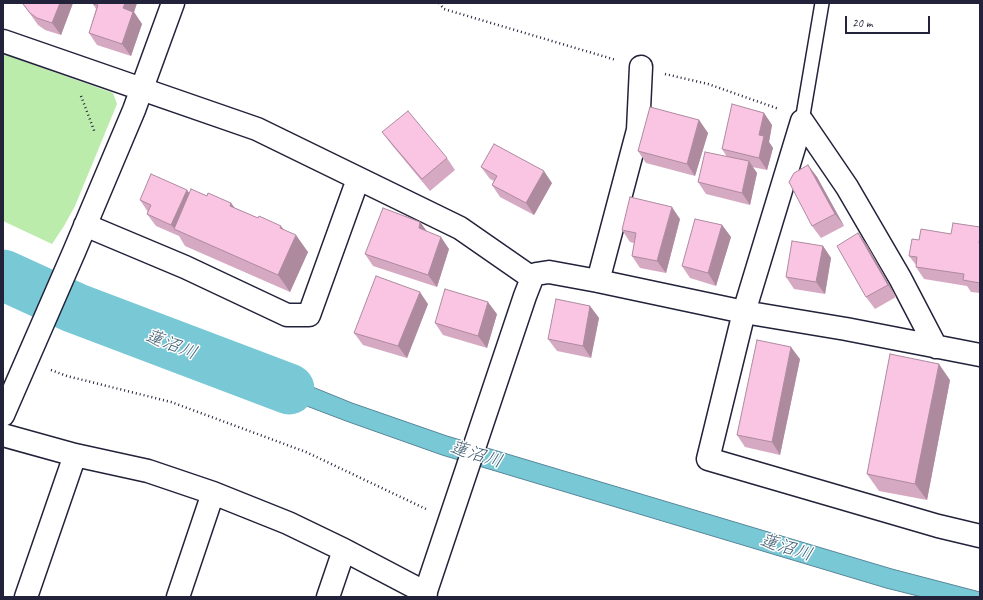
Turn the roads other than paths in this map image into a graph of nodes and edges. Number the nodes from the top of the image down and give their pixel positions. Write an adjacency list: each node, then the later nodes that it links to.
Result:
1 (174, 3): 5 (street)
2 (822, 3): 6 (lane)
3 (3, 41): 5 (street)
4 (641, 67): 10 (street)
5 (142, 89): 7 (street); 8 (street)
6 (802, 120): 11 (street); 12 (street)
7 (358, 179): 8 (street); 9 (street)
8 (85, 225): 14 (street)
9 (532, 278): 10 (street); 20 (street)
10 (598, 281): 11 (street)
11 (744, 312): 12 (street); 18 (street)
12 (936, 347): 13 (street)
13 (980, 355)
14 (3, 415)
15 (3, 435): 16 (street)
16 (75, 455): 17 (street); 21 (street)
17 (213, 493): 19 (street); 22 (street)
18 (980, 536)
19 (344, 550): 20 (street); 23 (street)
20 (425, 595)
21 (26, 597)
22 (178, 597)
23 (328, 597)

